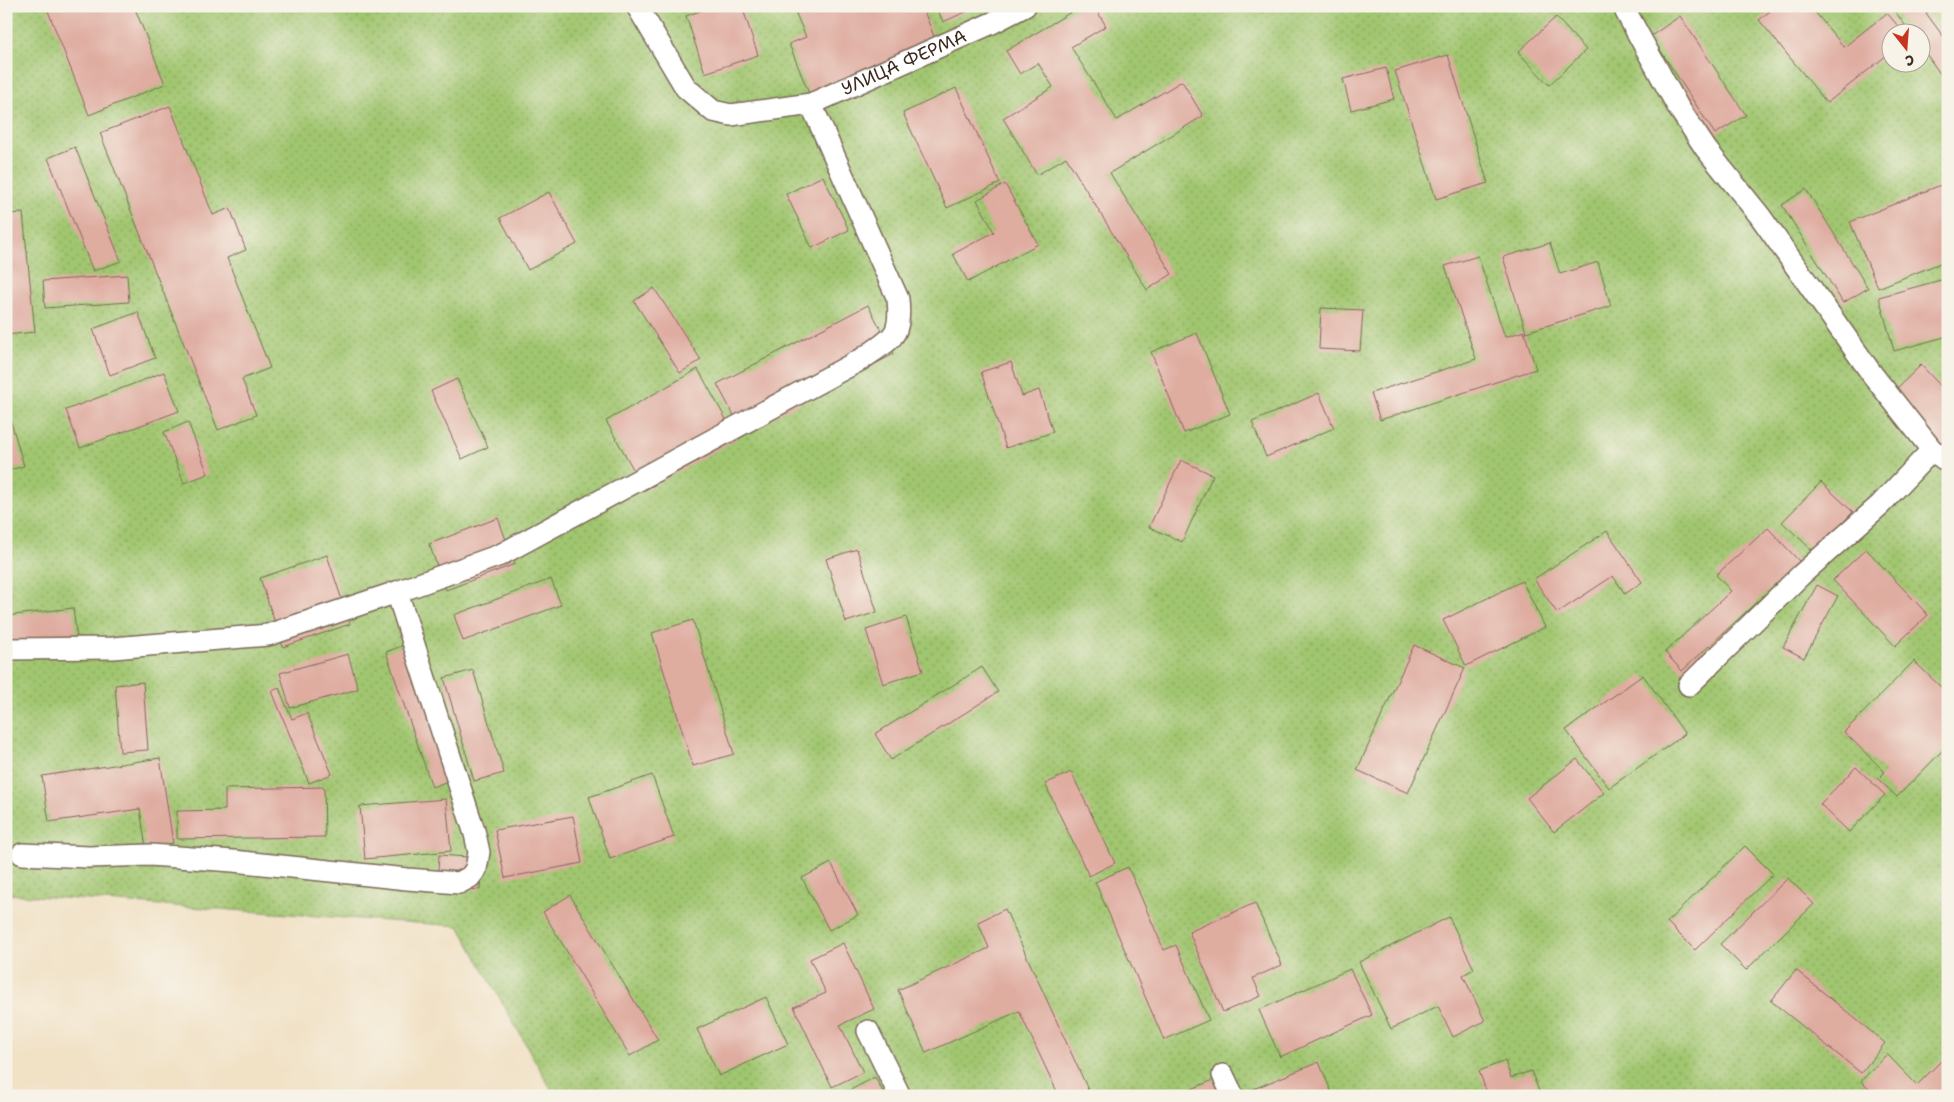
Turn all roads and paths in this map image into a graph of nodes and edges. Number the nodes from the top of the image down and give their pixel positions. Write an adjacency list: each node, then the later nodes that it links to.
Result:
1 (637, 6): 4 (lane, УЛИЦА ФЕРМА)
2 (1025, 6): 4 (lane, УЛИЦА ФЕРМА)
3 (1625, 6): 5 (lane)
4 (811, 104): 6 (lane)
5 (1940, 456): 8 (lane)
6 (397, 592): 7 (lane); 9 (lane)
7 (6, 650)
8 (1689, 685)
9 (22, 854)
10 (868, 1031): 12 (lane)
11 (1223, 1075): 13 (lane)
12 (900, 1096)
13 (1233, 1096)

